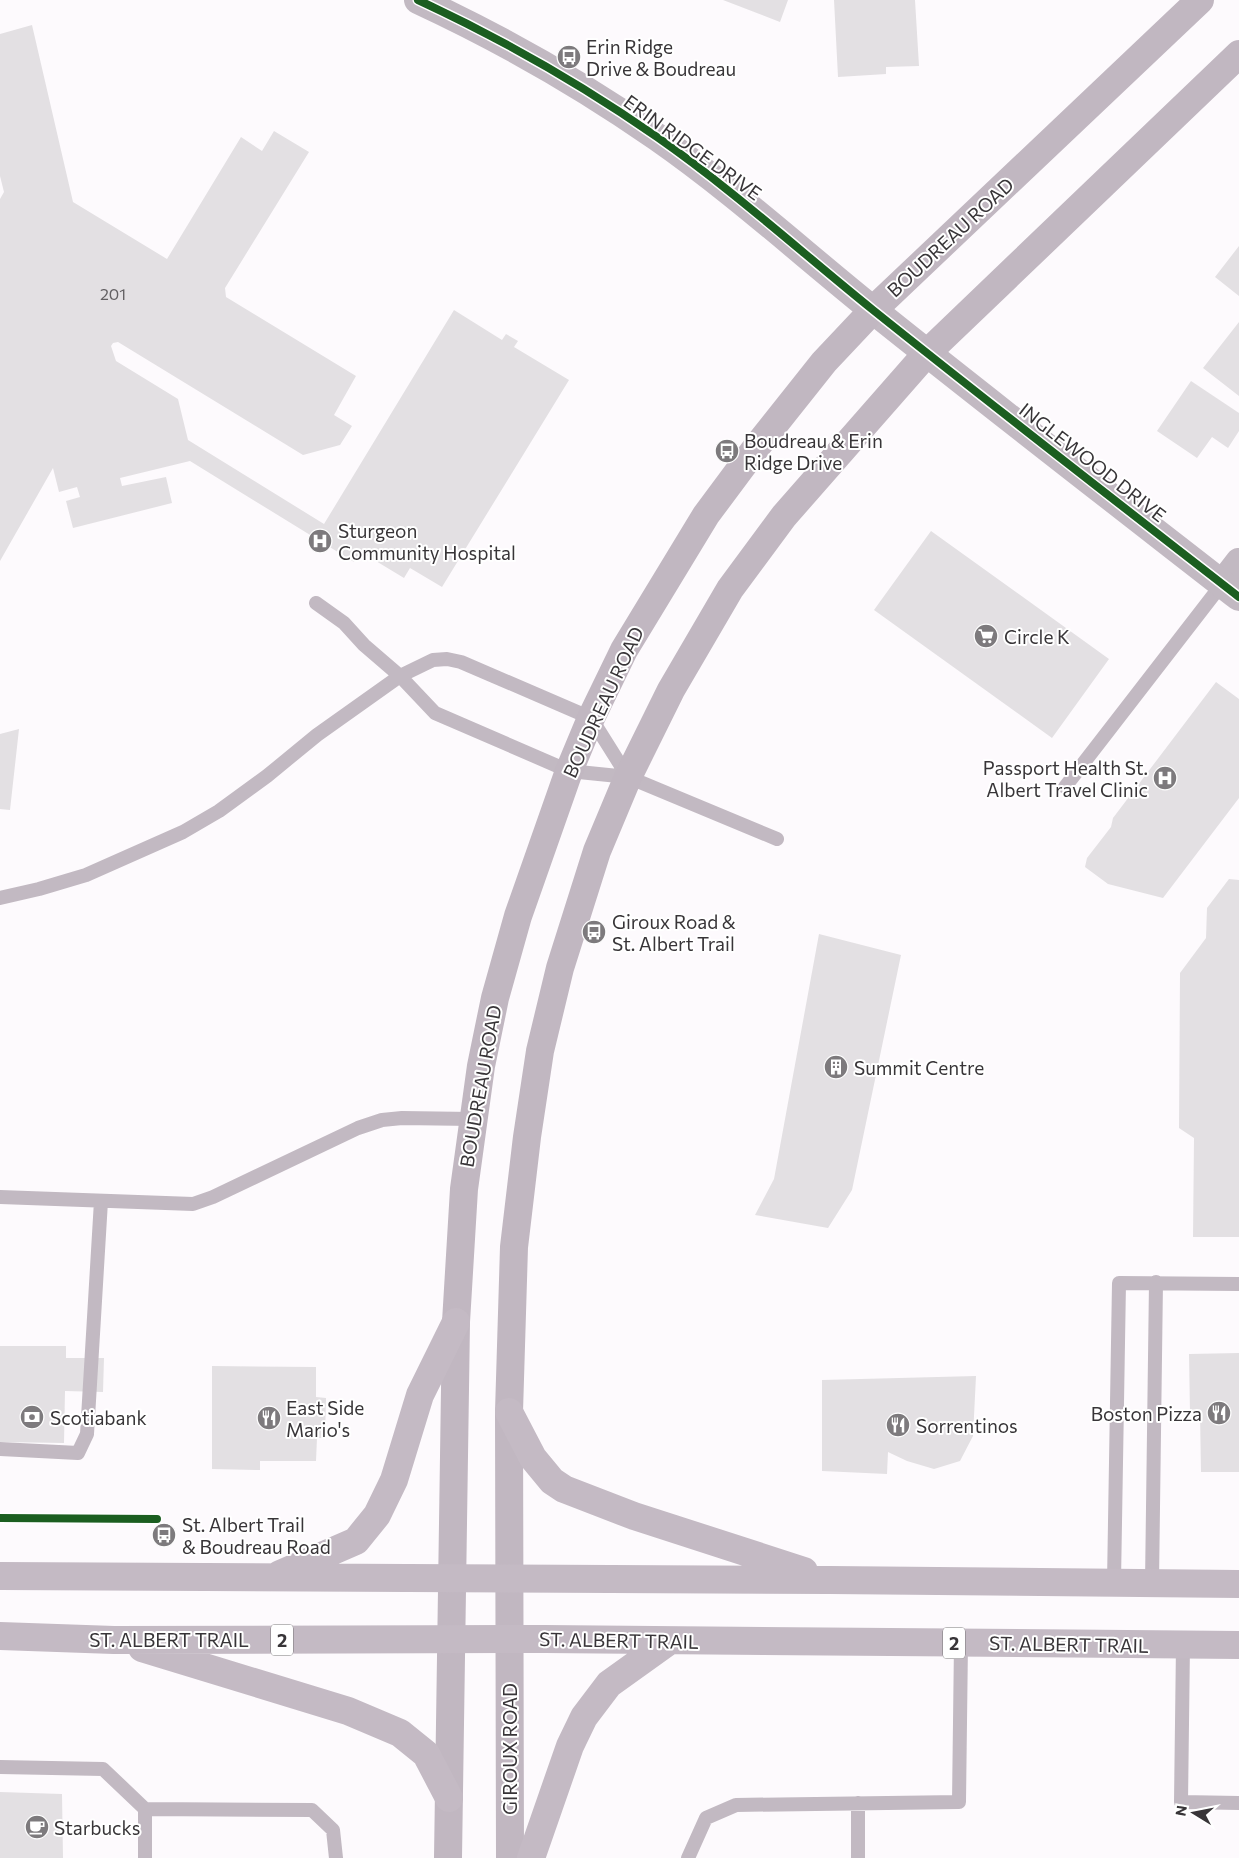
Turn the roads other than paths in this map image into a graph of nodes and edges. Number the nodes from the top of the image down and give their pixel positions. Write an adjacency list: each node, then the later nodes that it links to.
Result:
1 (418, 0): 4 (street, ERIN RIDGE DRIVE)
2 (1200, 0): 4 (main road, BOUDREAU ROAD)
3 (1239, 54): 5 (main road)
4 (872, 310): 5 (street, ERIN RIDGE DRIVE); 10 (main road, BOUDREAU ROAD)
5 (928, 353): 7 (street, INGLEWOOD DRIVE); 12 (main road)
6 (1239, 562): 7 (street)
7 (1230, 591): 13 (lane)
8 (316, 603): 9 (lane)
9 (400, 676): 10 (lane); 11 (lane); 15 (lane)
10 (591, 718): 11 (main road, BOUDREAU ROAD); 12 (lane)
11 (569, 772): 12 (lane); 16 (main road, BOUDREAU ROAD)
12 (628, 777): 14 (lane); 22 (main road)
13 (1065, 786)
14 (776, 839)
15 (0, 898)
16 (472, 1118): 18 (lane); 21 (main road, BOUDREAU ROAD)
17 (0, 1196): 18 (lane)
18 (101, 1201): 23 (lane)
19 (1156, 1282): 20 (lane); 29 (lane); 30 (lane)
20 (1239, 1284)
21 (456, 1322): 25 (main road); 26 (main road, BOUDREAU ROAD)
22 (509, 1412): 27 (main road); 28 (main road)
23 (0, 1449)
24 (0, 1576): 25 (main road)
25 (271, 1578): 26 (main road)
26 (451, 1578): 27 (main road); 35 (main road, BOUDREAU ROAD)
27 (510, 1578): 28 (main road); 33 (main road, GIROUX ROAD)
28 (830, 1580): 29 (main road)
29 (1114, 1582): 30 (main road)
30 (1152, 1583): 31 (main road)
31 (1239, 1584)
32 (0, 1636): 34 (main road, ST. ALBERT TRAIL / 2)
33 (509, 1639): 35 (main road, ST. ALBERT TRAIL / 2); 36 (main road, ST. ALBERT TRAIL / 2); 48 (main road, GIROUX ROAD)
34 (114, 1640): 35 (main road, ST. ALBERT TRAIL / 2); 41 (main road)
35 (450, 1640): 41 (main road)
36 (669, 1641): 37 (main road, ST. ALBERT TRAIL / 2); 49 (main road)
37 (962, 1642): 38 (main road, ST. ALBERT TRAIL / 2); 42 (lane)
38 (1183, 1645): 39 (main road, ST. ALBERT TRAIL / 2); 43 (lane)
39 (1239, 1645)
40 (0, 1767): 44 (lane)
41 (449, 1798): 47 (main road)
42 (858, 1803): 50 (lane); 51 (lane)
43 (1239, 1803)
44 (145, 1809): 45 (lane); 46 (lane)
45 (145, 1858)
46 (336, 1858)
47 (448, 1858)
48 (510, 1858)
49 (531, 1858)
50 (688, 1858)
51 (858, 1858)

